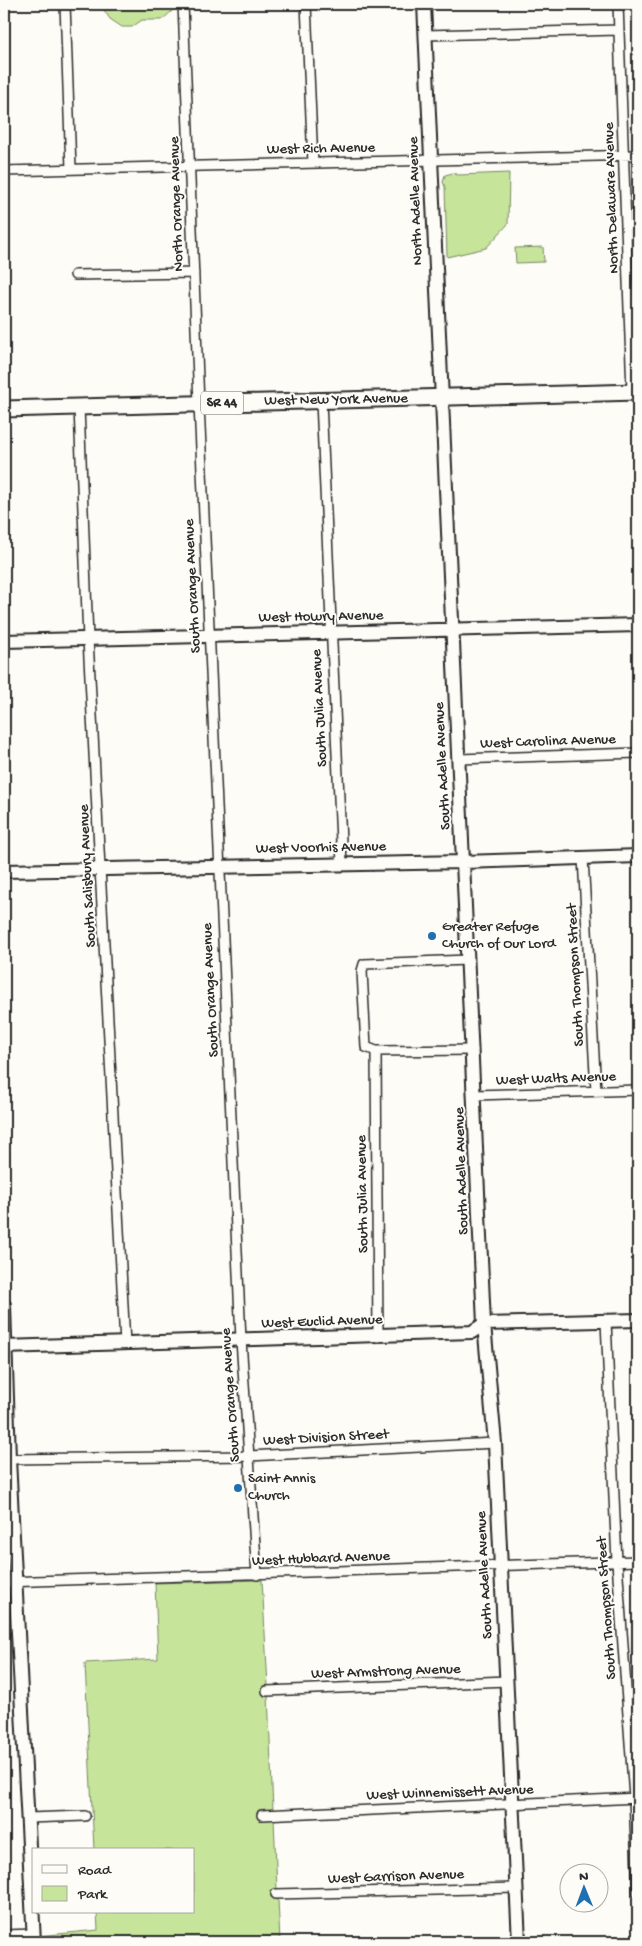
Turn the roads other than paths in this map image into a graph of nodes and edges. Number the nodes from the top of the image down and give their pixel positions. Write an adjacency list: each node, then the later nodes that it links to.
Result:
1 (65, 4): 13 (street)
2 (183, 4): 12 (street, North Orange Avenue)
3 (306, 4): 11 (street)
4 (424, 4): 7 (street, North Adelle Avenue)
5 (618, 4): 6 (street, North Delaware Avenue)
6 (619, 30): 7 (street); 8 (street, North Delaware Avenue)
7 (425, 35): 10 (street, North Adelle Avenue)
8 (624, 156): 9 (street, West Rich Avenue); 10 (street, West Rich Avenue); 17 (street, North Delaware Avenue)
9 (638, 156)
10 (431, 161): 11 (street, West Rich Avenue); 18 (street, North Adelle Avenue)
11 (313, 163): 12 (street, West Rich Avenue)
12 (190, 166): 13 (street, West Rich Avenue); 15 (street, North Orange Avenue)
13 (71, 169): 14 (street, West Rich Avenue)
14 (4, 171)
15 (194, 273): 16 (street); 20 (street, North Orange Avenue)
16 (75, 275)
17 (635, 392): 18 (main road, West New York Avenue / SR 44)
18 (441, 397): 19 (main road, West New York Avenue / SR 44); 24 (street, South Adelle Avenue)
19 (321, 400): 20 (main road, West New York Avenue / SR 44); 25 (street, South Julia Avenue)
20 (199, 404): 21 (main road, West New York Avenue / SR 44); 26 (street, South Orange Avenue)
21 (79, 407): 22 (main road, West New York Avenue / SR 44); 27 (street, South Salisbury Avenue)
22 (4, 409)
23 (638, 625): 24 (street, West Howry Avenue)
24 (451, 630): 25 (street, West Howry Avenue); 30 (street, South Adelle Avenue)
25 (330, 633): 26 (street, West Howry Avenue); 34 (street, South Julia Avenue)
26 (209, 636): 27 (street, West Howry Avenue); 35 (street, South Orange Avenue)
27 (88, 639): 28 (street, West Howry Avenue); 36 (street, South Salisbury Avenue)
28 (4, 641)
29 (638, 753): 30 (street, West Carolina Avenue)
30 (458, 759): 33 (street, South Adelle Avenue)
31 (638, 856): 32 (street, West Voorhis Avenue)
32 (583, 858): 33 (street, West Voorhis Avenue); 42 (street, South Thompson Street)
33 (464, 862): 34 (street, West Voorhis Avenue); 38 (street, South Adelle Avenue)
34 (342, 864): 35 (street, West Voorhis Avenue)
35 (220, 867): 36 (street, West Voorhis Avenue); 49 (street, South Orange Avenue)
36 (101, 869): 37 (street, West Voorhis Avenue); 50 (street, South Salisbury Avenue)
37 (4, 871)
38 (468, 960): 39 (street, South Adelle Avenue); 40 (street)
39 (473, 1050): 40 (street); 43 (street, South Adelle Avenue)
40 (376, 1052): 48 (street, South Julia Avenue)
41 (638, 1090): 42 (street, West Walts Avenue)
42 (596, 1092): 43 (street, West Walts Avenue)
43 (475, 1095): 47 (street, South Adelle Avenue)
44 (4, 1305): 51 (street)
45 (638, 1320): 46 (street, West Euclid Avenue)
46 (606, 1321): 47 (street, West Euclid Avenue); 56 (street, South Thompson Street)
47 (484, 1324): 48 (street, West Euclid Avenue); 52 (street, South Adelle Avenue)
48 (378, 1337): 49 (street, West Euclid Avenue)
49 (241, 1340): 50 (street, West Euclid Avenue); 53 (street, South Orange Avenue)
50 (125, 1344): 51 (street, West Euclid Avenue)
51 (5, 1347): 54 (street)
52 (495, 1443): 53 (street, West Division Street); 57 (street, South Adelle Avenue)
53 (249, 1456): 54 (street, West Division Street); 58 (street, South Orange Avenue)
54 (9, 1459): 59 (street)
55 (638, 1561): 56 (street, West Hubbard Avenue)
56 (617, 1562): 57 (street, West Hubbard Avenue); 62 (street, South Thompson Street)
57 (502, 1566): 58 (street, West Hubbard Avenue); 60 (street, South Adelle Avenue)
58 (257, 1575): 59 (street, West Hubbard Avenue)
59 (10, 1582): 66 (street)
60 (507, 1681): 61 (street, West Armstrong Avenue); 63 (street, South Adelle Avenue)
61 (267, 1691)
62 (636, 1798): 63 (street, West Winnemissett Avenue); 68 (street, South Thompson Street)
63 (513, 1804): 64 (street, West Winnemissett Avenue); 67 (street, South Adelle Avenue)
64 (262, 1815)
65 (86, 1816): 66 (street)
66 (28, 1818): 70 (street)
67 (517, 1888): 69 (street, West Garrison Avenue); 74 (street, South Adelle Avenue)
68 (638, 1893)
69 (276, 1894)
70 (32, 1898)
71 (33, 1914): 73 (street)
72 (4, 1935): 73 (street)
73 (34, 1938)
74 (519, 1942)

